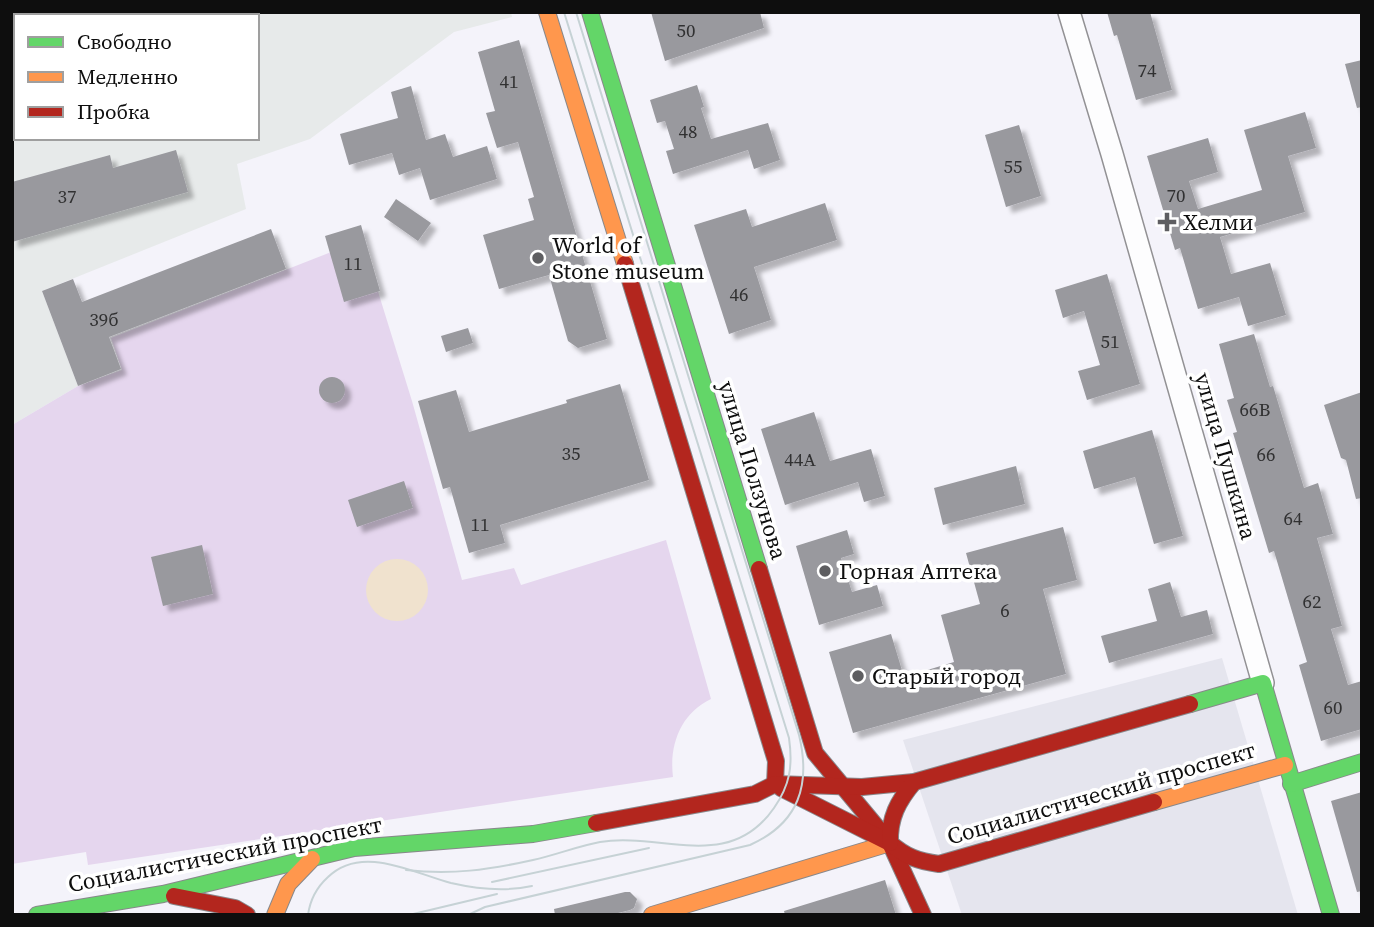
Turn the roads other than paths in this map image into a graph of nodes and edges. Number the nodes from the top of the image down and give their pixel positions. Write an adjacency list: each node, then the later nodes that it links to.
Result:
1 (547, 12): 9 (street)
2 (590, 12): 10 (street, улица Ползунова)
3 (1069, 12): 4 (street, улица Пушкина)
4 (1263, 683): 6 (street, улица Пушкина); 7 (street)
5 (1362, 762): 8 (street)
6 (1285, 765): 8 (street, улица Пушкина); 11 (street, Социалистический проспект)
7 (914, 782): 10 (street); 11 (street)
8 (1291, 783): 19 (street, улица Пушкина)
9 (775, 784): 10 (street); 11 (street); 12 (street, Социалистический проспект)
10 (843, 786): 11 (street, улица Ползунова)
11 (890, 843): 17 (street); 18 (street, улица Ползунова)
12 (312, 859): 13 (street, Социалистический проспект); 16 (street)
13 (163, 894): 14 (street, Социалистический проспект); 15 (street)
14 (37, 915)
15 (247, 915)
16 (275, 915)
17 (652, 915)
18 (923, 915)
19 (1331, 915)

